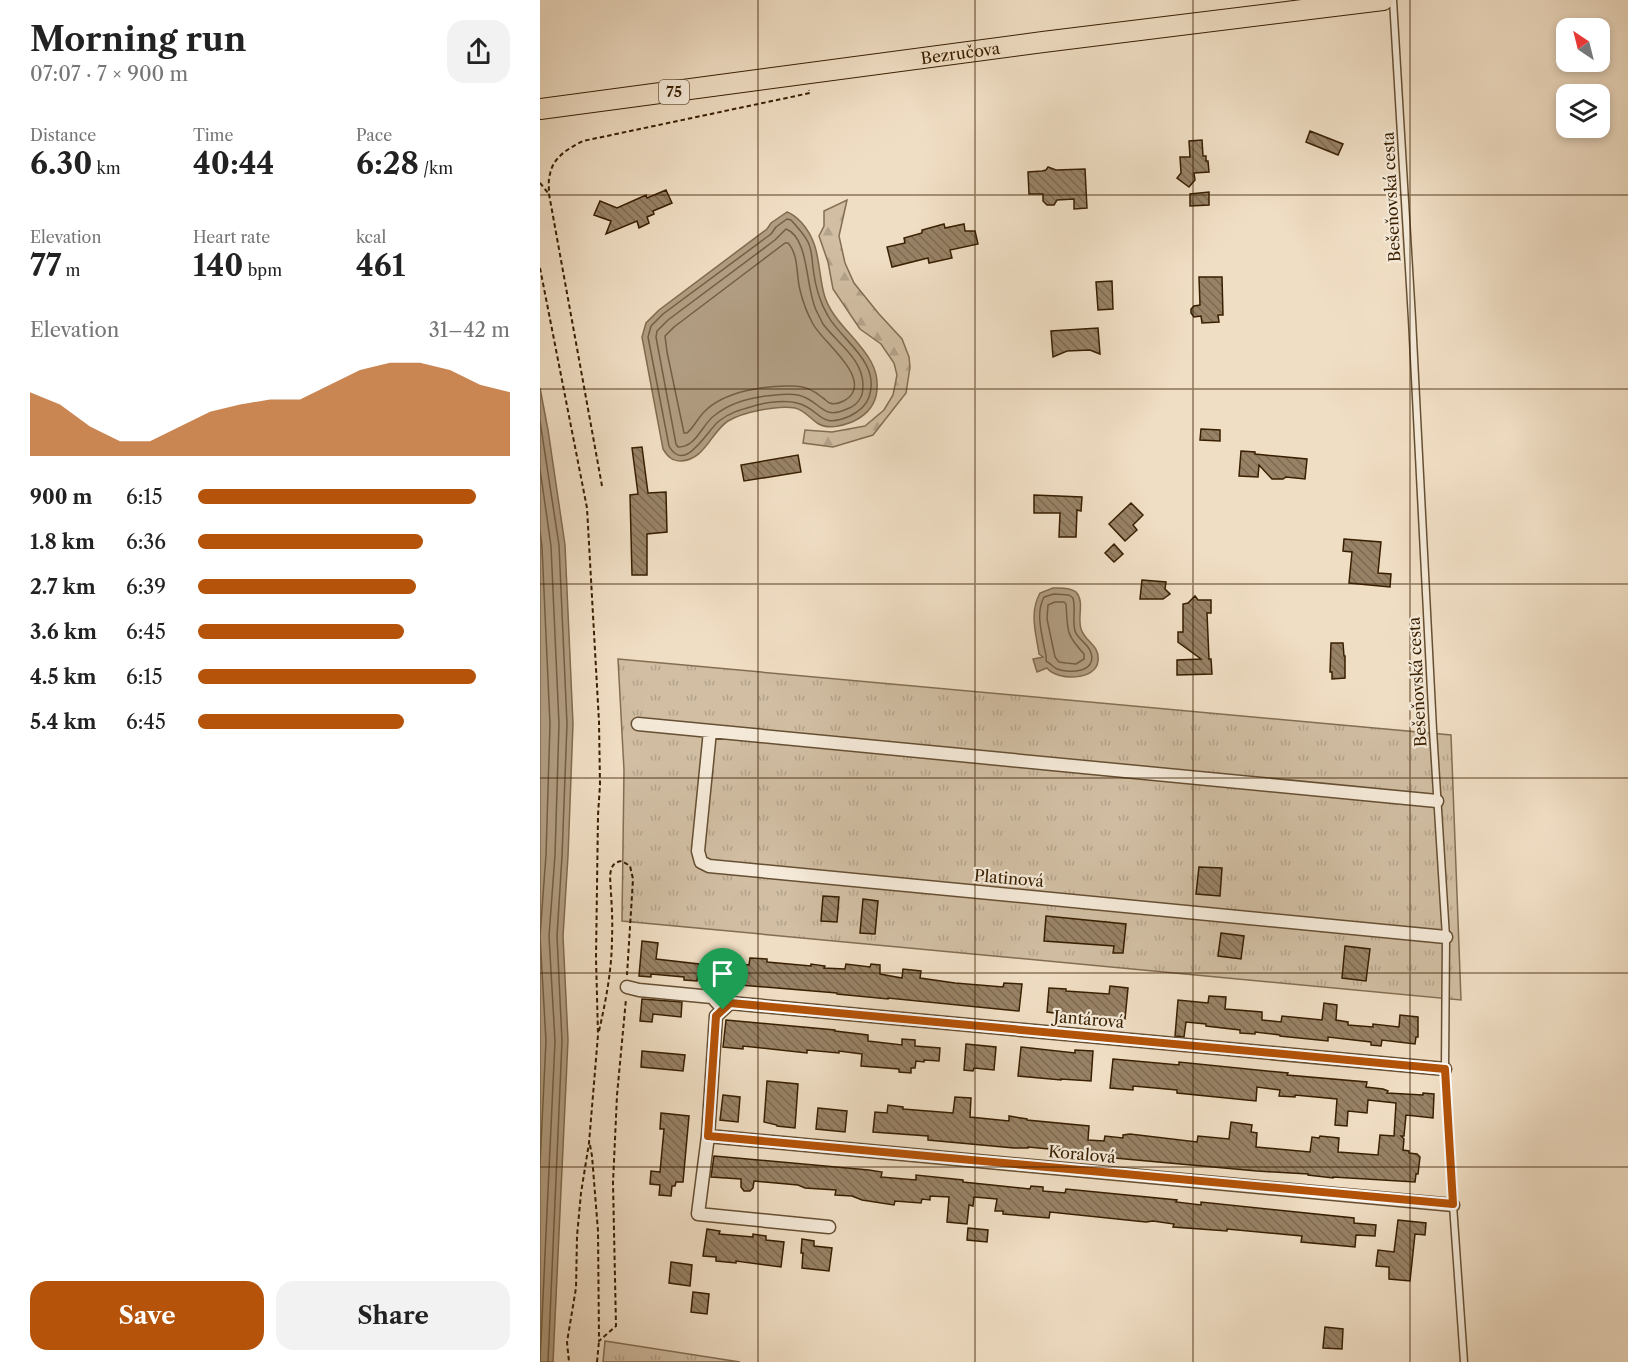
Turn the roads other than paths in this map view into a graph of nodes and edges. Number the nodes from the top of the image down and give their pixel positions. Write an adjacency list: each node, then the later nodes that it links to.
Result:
1 (1383, 0): 3 (main road, Bezručova / 75)
2 (1393, 0): 6 (lane, Bešeňovská cesta)
3 (540, 109)
4 (638, 724): 5 (street)
5 (710, 731): 6 (street); 7 (street, Platinová)
6 (1437, 801): 7 (lane, Bešeňovská cesta)
7 (1446, 937): 10 (lane, Bešeňovská cesta)
8 (627, 987): 9 (street)
9 (726, 1006): 10 (street, Jantárová); 11 (street)
10 (1445, 1069): 12 (lane, Bešeňovská cesta)
11 (708, 1136): 12 (street, Koralová); 13 (street)
12 (1453, 1204): 14 (lane, Bešeňovská cesta)
13 (829, 1227)
14 (1464, 1362)

